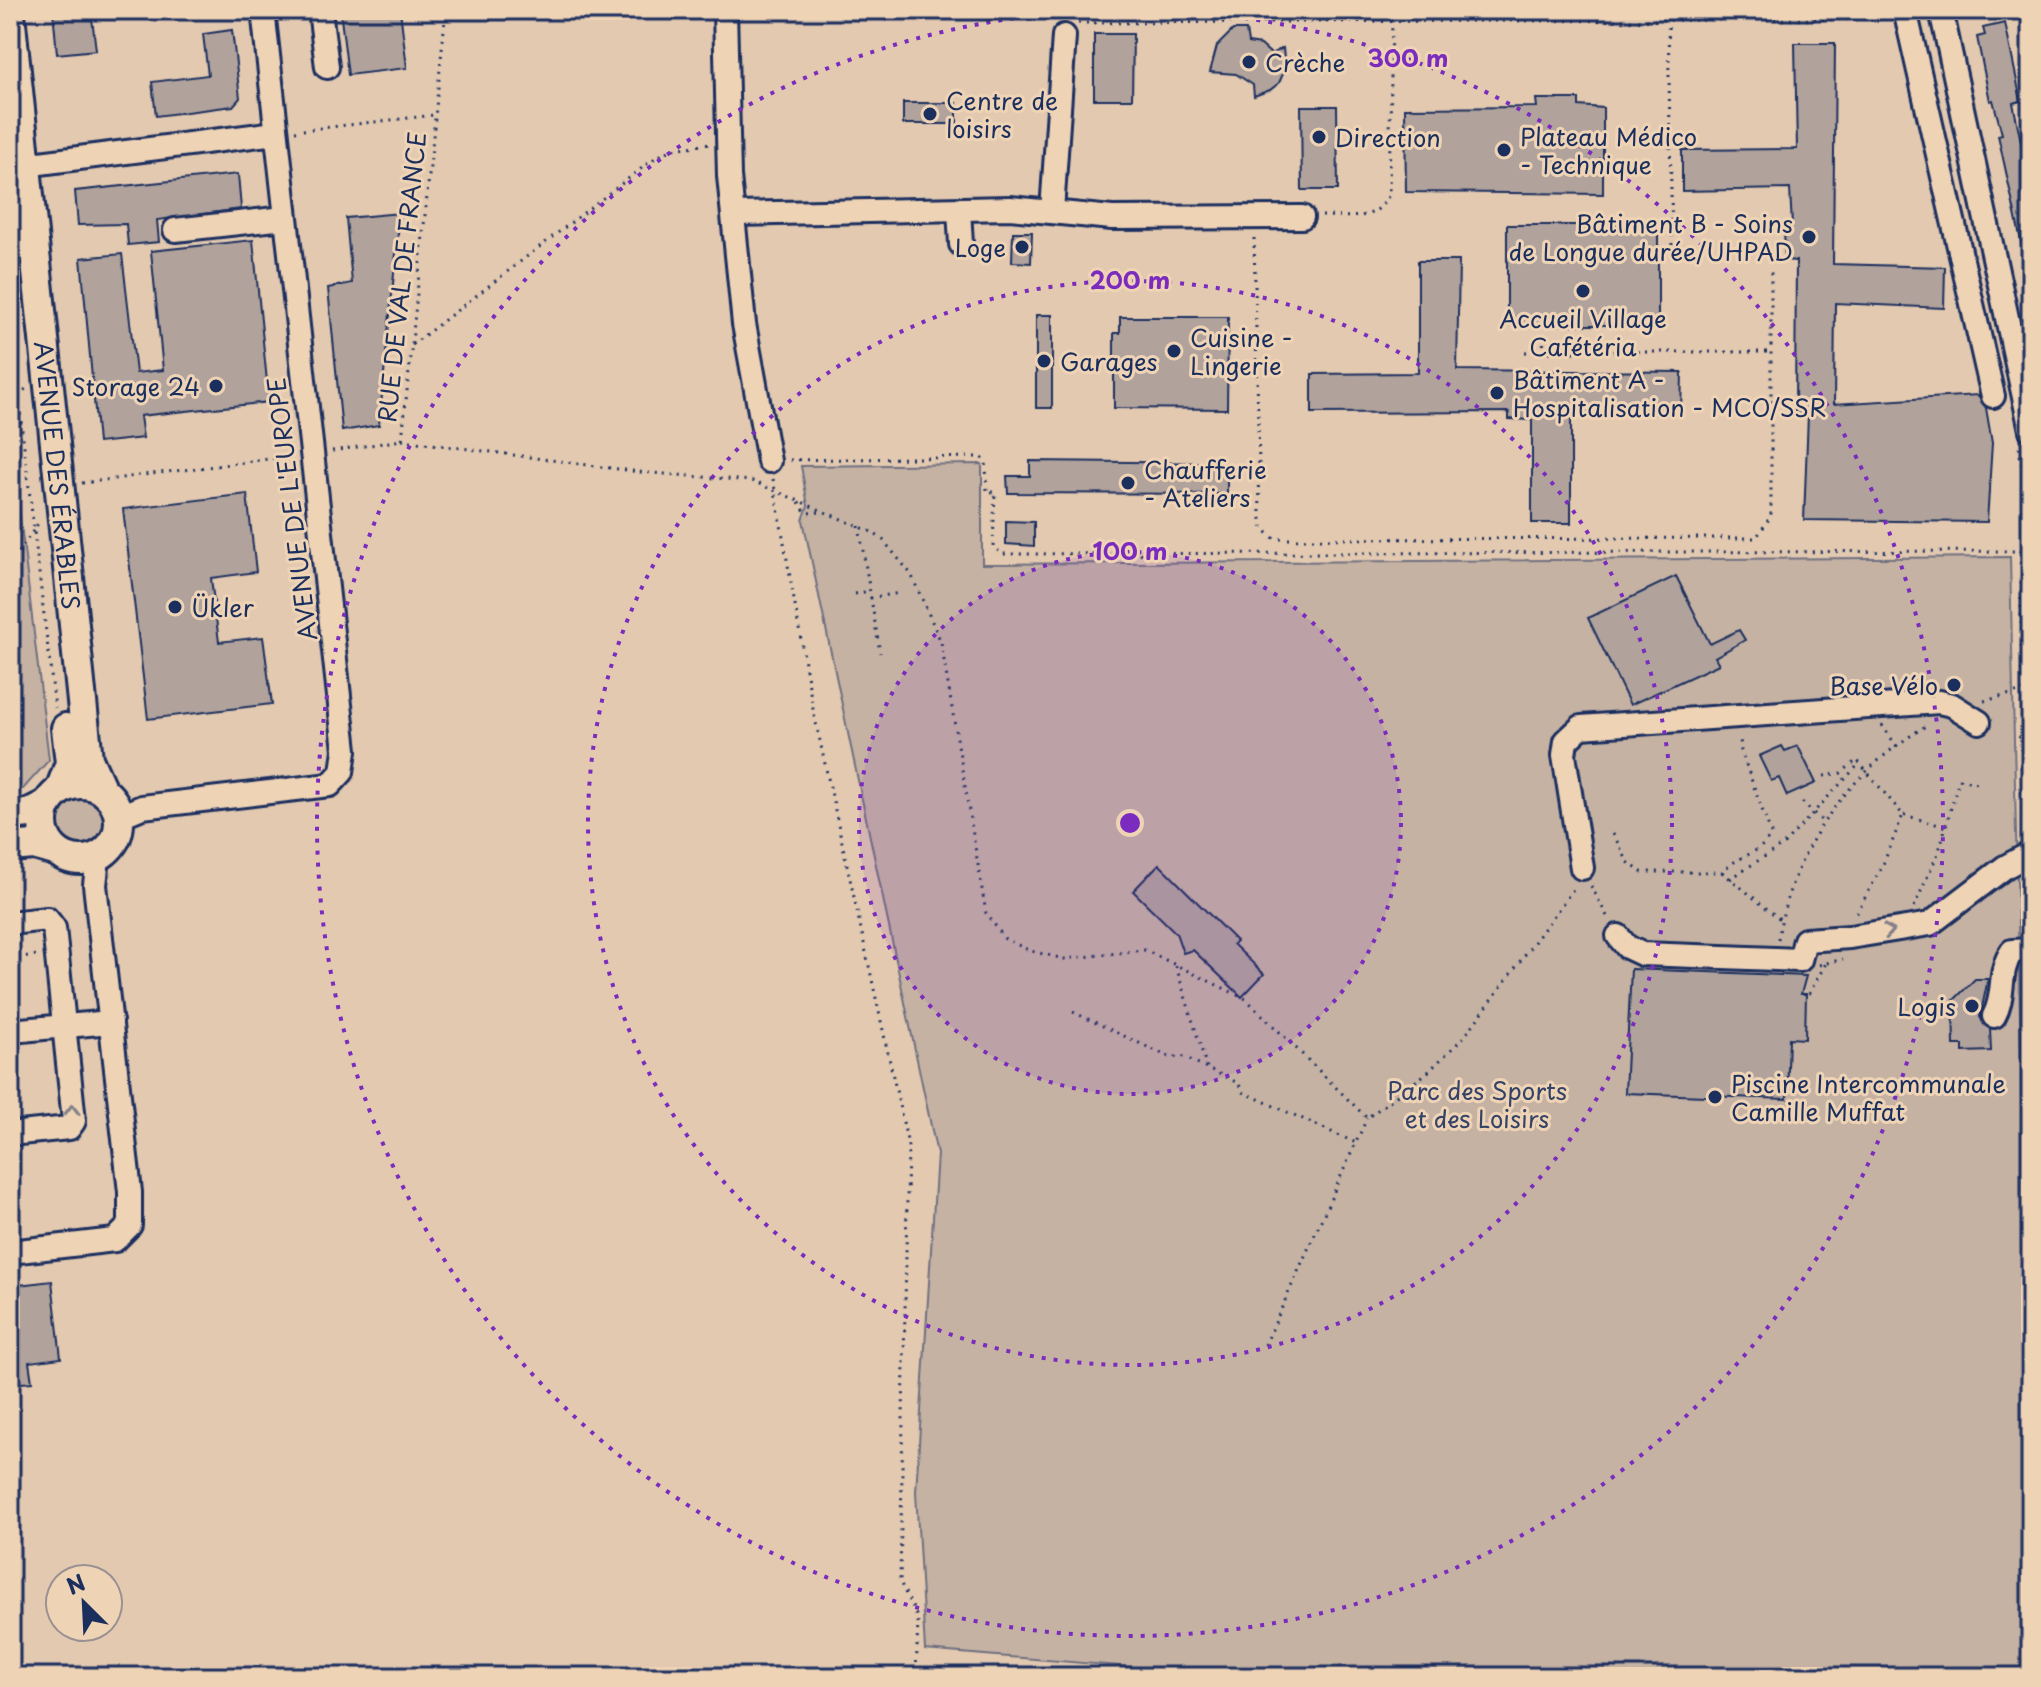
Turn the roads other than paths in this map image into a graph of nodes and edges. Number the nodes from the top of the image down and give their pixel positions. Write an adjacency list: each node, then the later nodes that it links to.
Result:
1 (263, 10): 10 (street, AVENUE DE L'EUROPE)
2 (320, 10): 8 (street)
3 (725, 10): 15 (street)
4 (1941, 10): 20 (street)
5 (10, 14): 11 (main road, AVENUE DES ÉRABLES)
6 (1896, 14): 22 (street)
7 (1064, 36): 14 (street)
8 (327, 67)
9 (10, 125): 11 (street)
10 (276, 133): 11 (street); 17 (street, AVENUE DE L'EUROPE)
11 (24, 165): 26 (main road, AVENUE DES ÉRABLES)
12 (10, 206): 21 (main road, AVENUE DES ÉRABLES)
13 (959, 210): 14 (street); 15 (street); 19 (street)
14 (1052, 211): 16 (street)
15 (734, 214): 24 (street)
16 (1302, 217)
17 (285, 218): 18 (street); 29 (street, AVENUE DE L'EUROPE)
18 (175, 230)
19 (961, 244)
20 (2023, 348): 23 (street)
21 (19, 393): 27 (main road, AVENUE DES ÉRABLES)
22 (1993, 396)
23 (2031, 430)
24 (769, 461)
25 (1979, 722): 34 (street)
26 (102, 790): 27 (main road); 29 (main road)
27 (54, 797): 28 (main road); 31 (main road)
28 (10, 815)
29 (120, 816): 33 (main road)
30 (10, 847): 31 (main road)
31 (55, 851): 33 (main road)
32 (2031, 853): 36 (street, one-way to 32)
33 (98, 857): 39 (street)
34 (1582, 868)
35 (10, 923): 40 (street)
36 (1618, 936)
37 (2028, 950): 38 (street)
38 (1994, 1016)
39 (111, 1022): 40 (street); 43 (street)
40 (64, 1026): 41 (street); 42 (street, one-way to 40)
41 (10, 1031)
42 (10, 1134)
43 (10, 1252)

